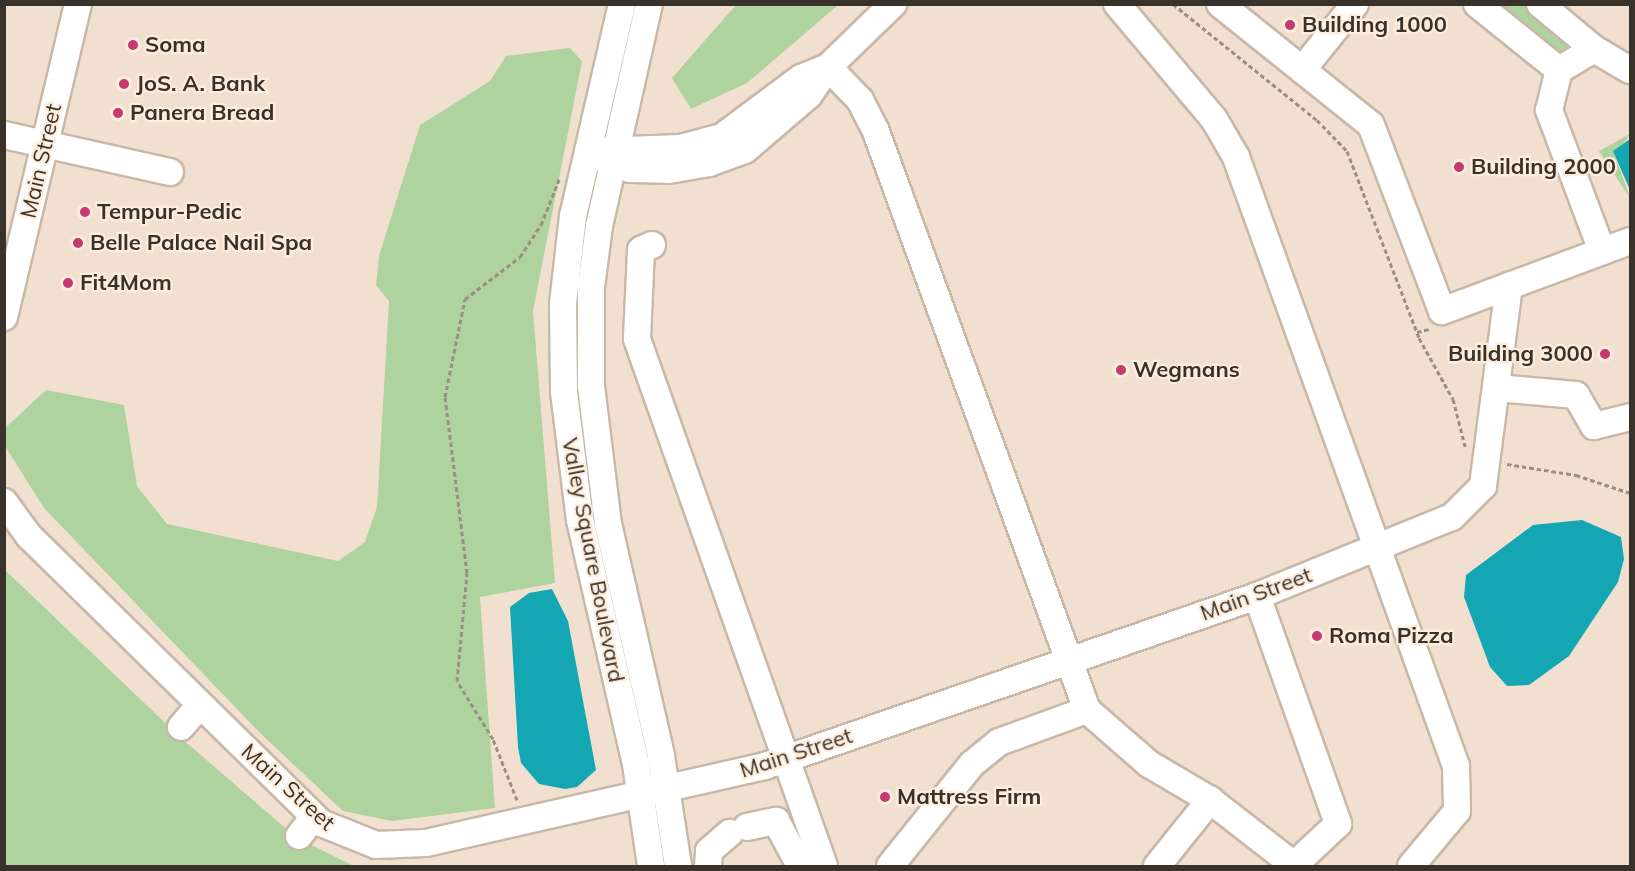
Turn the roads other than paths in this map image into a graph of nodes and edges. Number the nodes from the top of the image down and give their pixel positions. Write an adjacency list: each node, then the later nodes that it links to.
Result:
1 (78, 4): 16 (street, Main Street)
2 (622, 4): 17 (street, Valley Square Boulevard)
3 (649, 4): 18 (street, Valley Square Boulevard)
4 (893, 4): 11 (street)
5 (1117, 4): 28 (street)
6 (1220, 4): 12 (street)
7 (1355, 4): 12 (street)
8 (1477, 4): 13 (street)
9 (1540, 4): 10 (street)
10 (1594, 49): 13 (street); 14 (street)
11 (828, 67): 18 (street); 30 (street)
12 (1302, 70): 23 (street)
13 (1559, 70): 22 (street)
14 (1630, 70)
15 (4, 135): 16 (street)
16 (45, 144): 19 (street); 24 (street, Main Street)
17 (588, 152): 18 (street); 36 (street, Valley Square Boulevard)
18 (614, 156): 35 (street, Valley Square Boulevard)
19 (170, 172)
20 (1630, 241): 22 (street)
21 (652, 245): 34 (street)
22 (1602, 251): 23 (street)
23 (1509, 286): 25 (street, Main Street)
24 (4, 317)
25 (1497, 388): 26 (street); 28 (street, Main Street)
26 (1630, 417)
27 (4, 501): 31 (street, Main Street)
28 (1376, 548): 29 (street, Main Street); 46 (street)
29 (1257, 596): 30 (street, Main Street); 38 (street)
30 (1066, 661): 32 (street); 34 (street, Main Street)
31 (200, 705): 33 (street); 36 (street, Main Street)
32 (1087, 710): 37 (street); 44 (street)
33 (180, 727)
34 (785, 759): 35 (street, Main Street); 43 (street)
35 (667, 789): 36 (street, Main Street); 40 (street, Valley Square Boulevard)
36 (641, 794): 39 (street, Valley Square Boulevard)
37 (1210, 800): 38 (street); 45 (street)
38 (1295, 866)
39 (651, 867)
40 (678, 867)
41 (708, 867): 42 (street)
42 (800, 867)
43 (824, 867)
44 (890, 867)
45 (1157, 867)
46 (1411, 867)

